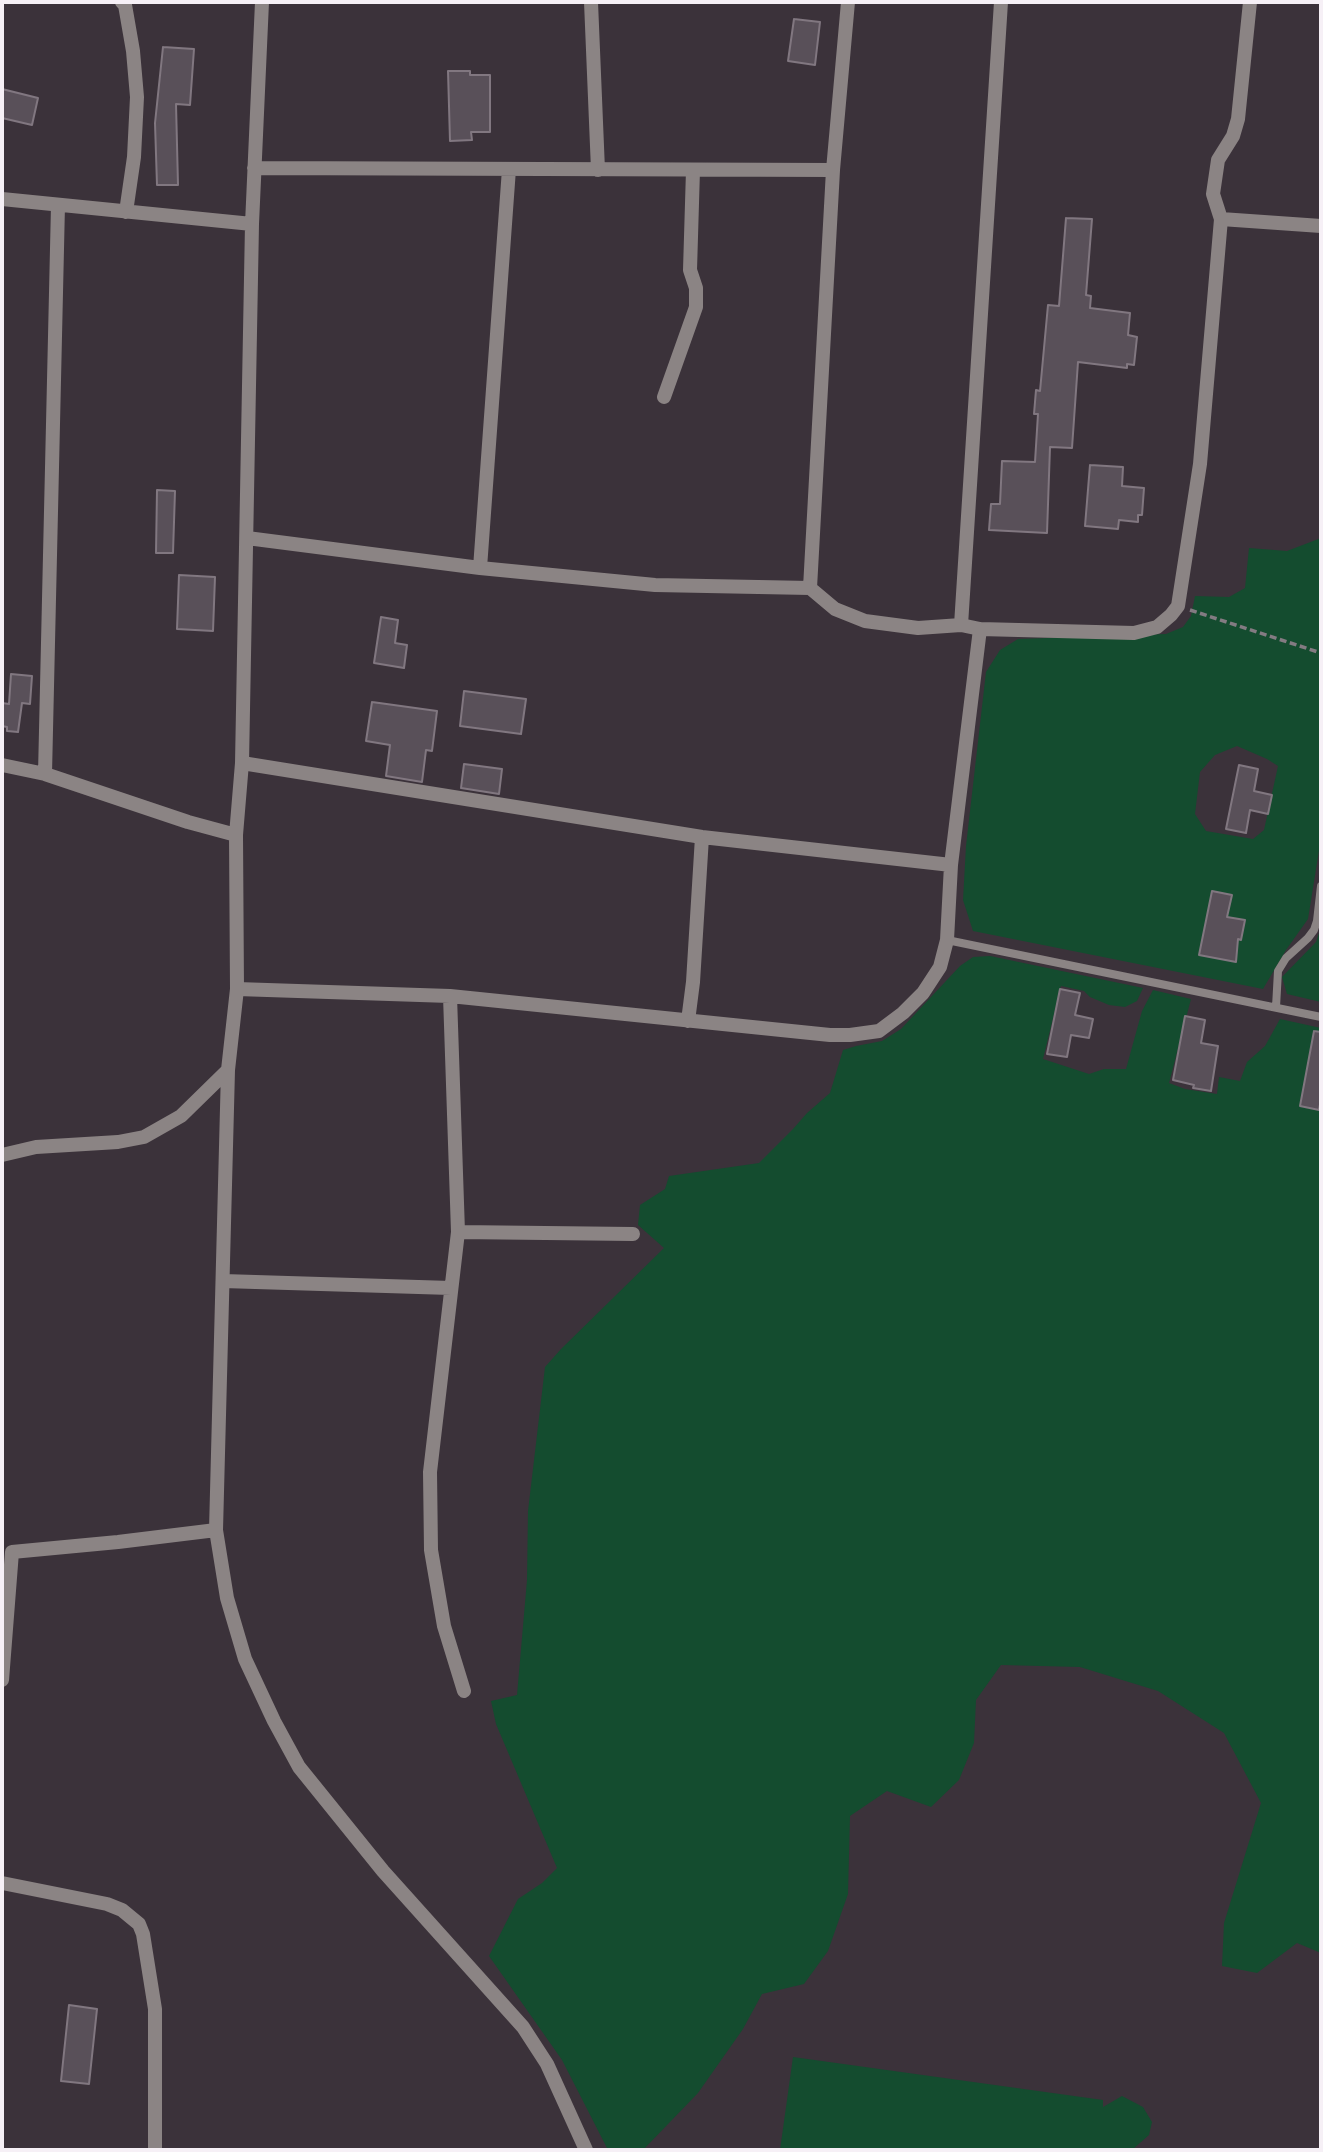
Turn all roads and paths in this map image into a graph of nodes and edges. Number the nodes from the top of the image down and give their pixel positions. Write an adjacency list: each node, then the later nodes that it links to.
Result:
1 (122, 2): 14 (street)
2 (262, 2): 7 (street)
3 (590, 2): 9 (street)
4 (848, 2): 11 (street)
5 (1001, 2): 23 (street)
6 (1251, 2): 15 (street)
7 (254, 168): 8 (street); 16 (street)
8 (509, 169): 9 (street); 20 (street)
9 (598, 170): 10 (street)
10 (693, 170): 11 (street); 18 (street)
11 (833, 170): 21 (street)
12 (2, 199): 13 (street)
13 (58, 205): 14 (street); 28 (street)
14 (126, 212): 16 (street)
15 (1221, 219): 17 (street); 22 (street)
16 (253, 224): 19 (street)
17 (1321, 226)
18 (664, 397)
19 (247, 538): 20 (street); 26 (street)
20 (480, 568): 21 (street)
21 (810, 588): 23 (street)
22 (1178, 606): 24 (street); 25 (path)
23 (961, 625): 24 (street)
24 (981, 629): 31 (street)
25 (1321, 653)
26 (242, 763): 29 (street); 30 (street)
27 (2, 765): 28 (street)
28 (45, 774): 29 (street)
29 (236, 835): 34 (street)
30 (702, 837): 31 (street); 38 (street)
31 (951, 865): 33 (street)
32 (1321, 886): 36 (lane)
33 (947, 940): 36 (lane); 38 (street)
34 (237, 989): 35 (street); 39 (street)
35 (450, 996): 38 (street); 41 (street)
36 (1276, 1007): 37 (lane)
37 (1321, 1017)
38 (688, 1021)
39 (228, 1070): 40 (street); 43 (street)
40 (2, 1155)
41 (458, 1232): 42 (street); 44 (street)
42 (633, 1234)
43 (223, 1280): 44 (street); 45 (street)
44 (452, 1288): 48 (street)
45 (216, 1530): 46 (street); 51 (street)
46 (7, 1552): 47 (street)
47 (2, 1680)
48 (464, 1691)
49 (2, 1883): 50 (street)
50 (156, 2150)
51 (586, 2150)

